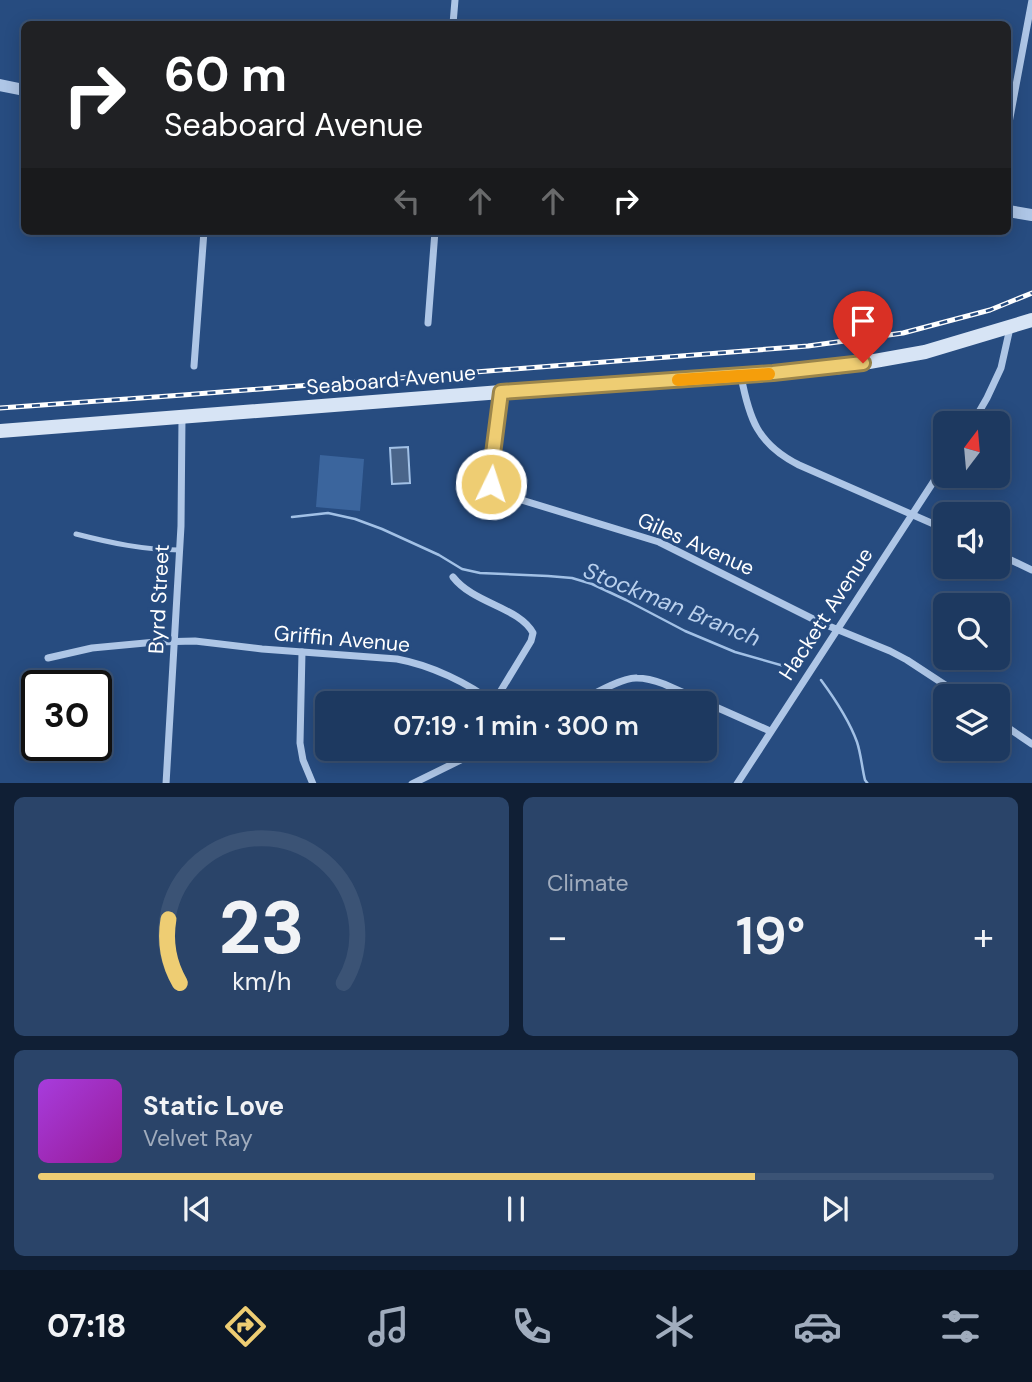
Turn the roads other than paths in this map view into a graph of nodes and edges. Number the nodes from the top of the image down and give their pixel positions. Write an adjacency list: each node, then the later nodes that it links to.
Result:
1 (455, 0): 4 (street)
2 (1024, 0): 3 (street)
3 (1032, 1): 7 (street)
4 (453, 21)
5 (0, 85): 6 (street)
6 (21, 89)
7 (1011, 112)
8 (1011, 212): 9 (street)
9 (1032, 215)
10 (204, 235): 15 (street)
11 (435, 235): 13 (street)
12 (1032, 320): 14 (main road, Seaboard Avenue)
13 (428, 323)
14 (1010, 327): 16 (main road, Seaboard Avenue); 18 (street)
15 (194, 366)
16 (741, 376): 17 (main road, Seaboard Avenue); 22 (street)
17 (501, 392): 19 (main road, Seaboard Avenue); 29 (street, Giles Avenue)
18 (980, 411)
19 (182, 417): 20 (main road, Seaboard Avenue); 25 (street, Byrd Street)
20 (0, 431)
21 (933, 482): 22 (street, Hackett Avenue)
22 (912, 514): 23 (street); 29 (street, Hackett Avenue)
23 (933, 524)
24 (76, 534): 25 (lane)
25 (180, 550): 30 (street, Byrd Street)
26 (1010, 560): 27 (street)
27 (1032, 570)
28 (453, 577): 35 (street)
29 (837, 630): 33 (street, Giles Avenue); 40 (street, Hackett Avenue)
30 (175, 642): 31 (street, Griffin Avenue); 32 (street, Griffin Avenue); 43 (street, Byrd Street)
31 (302, 652): 34 (street, Griffin Avenue); 44 (street)
32 (48, 658)
33 (944, 684)
34 (474, 691)
35 (502, 691)
36 (602, 691): 37 (street)
37 (680, 691)
38 (717, 708): 40 (street)
39 (1010, 729): 41 (street)
40 (770, 731): 46 (street, Hackett Avenue)
41 (1032, 744)
42 (458, 761): 45 (street)
43 (166, 783)
44 (313, 783)
45 (412, 783)
46 (737, 783)

